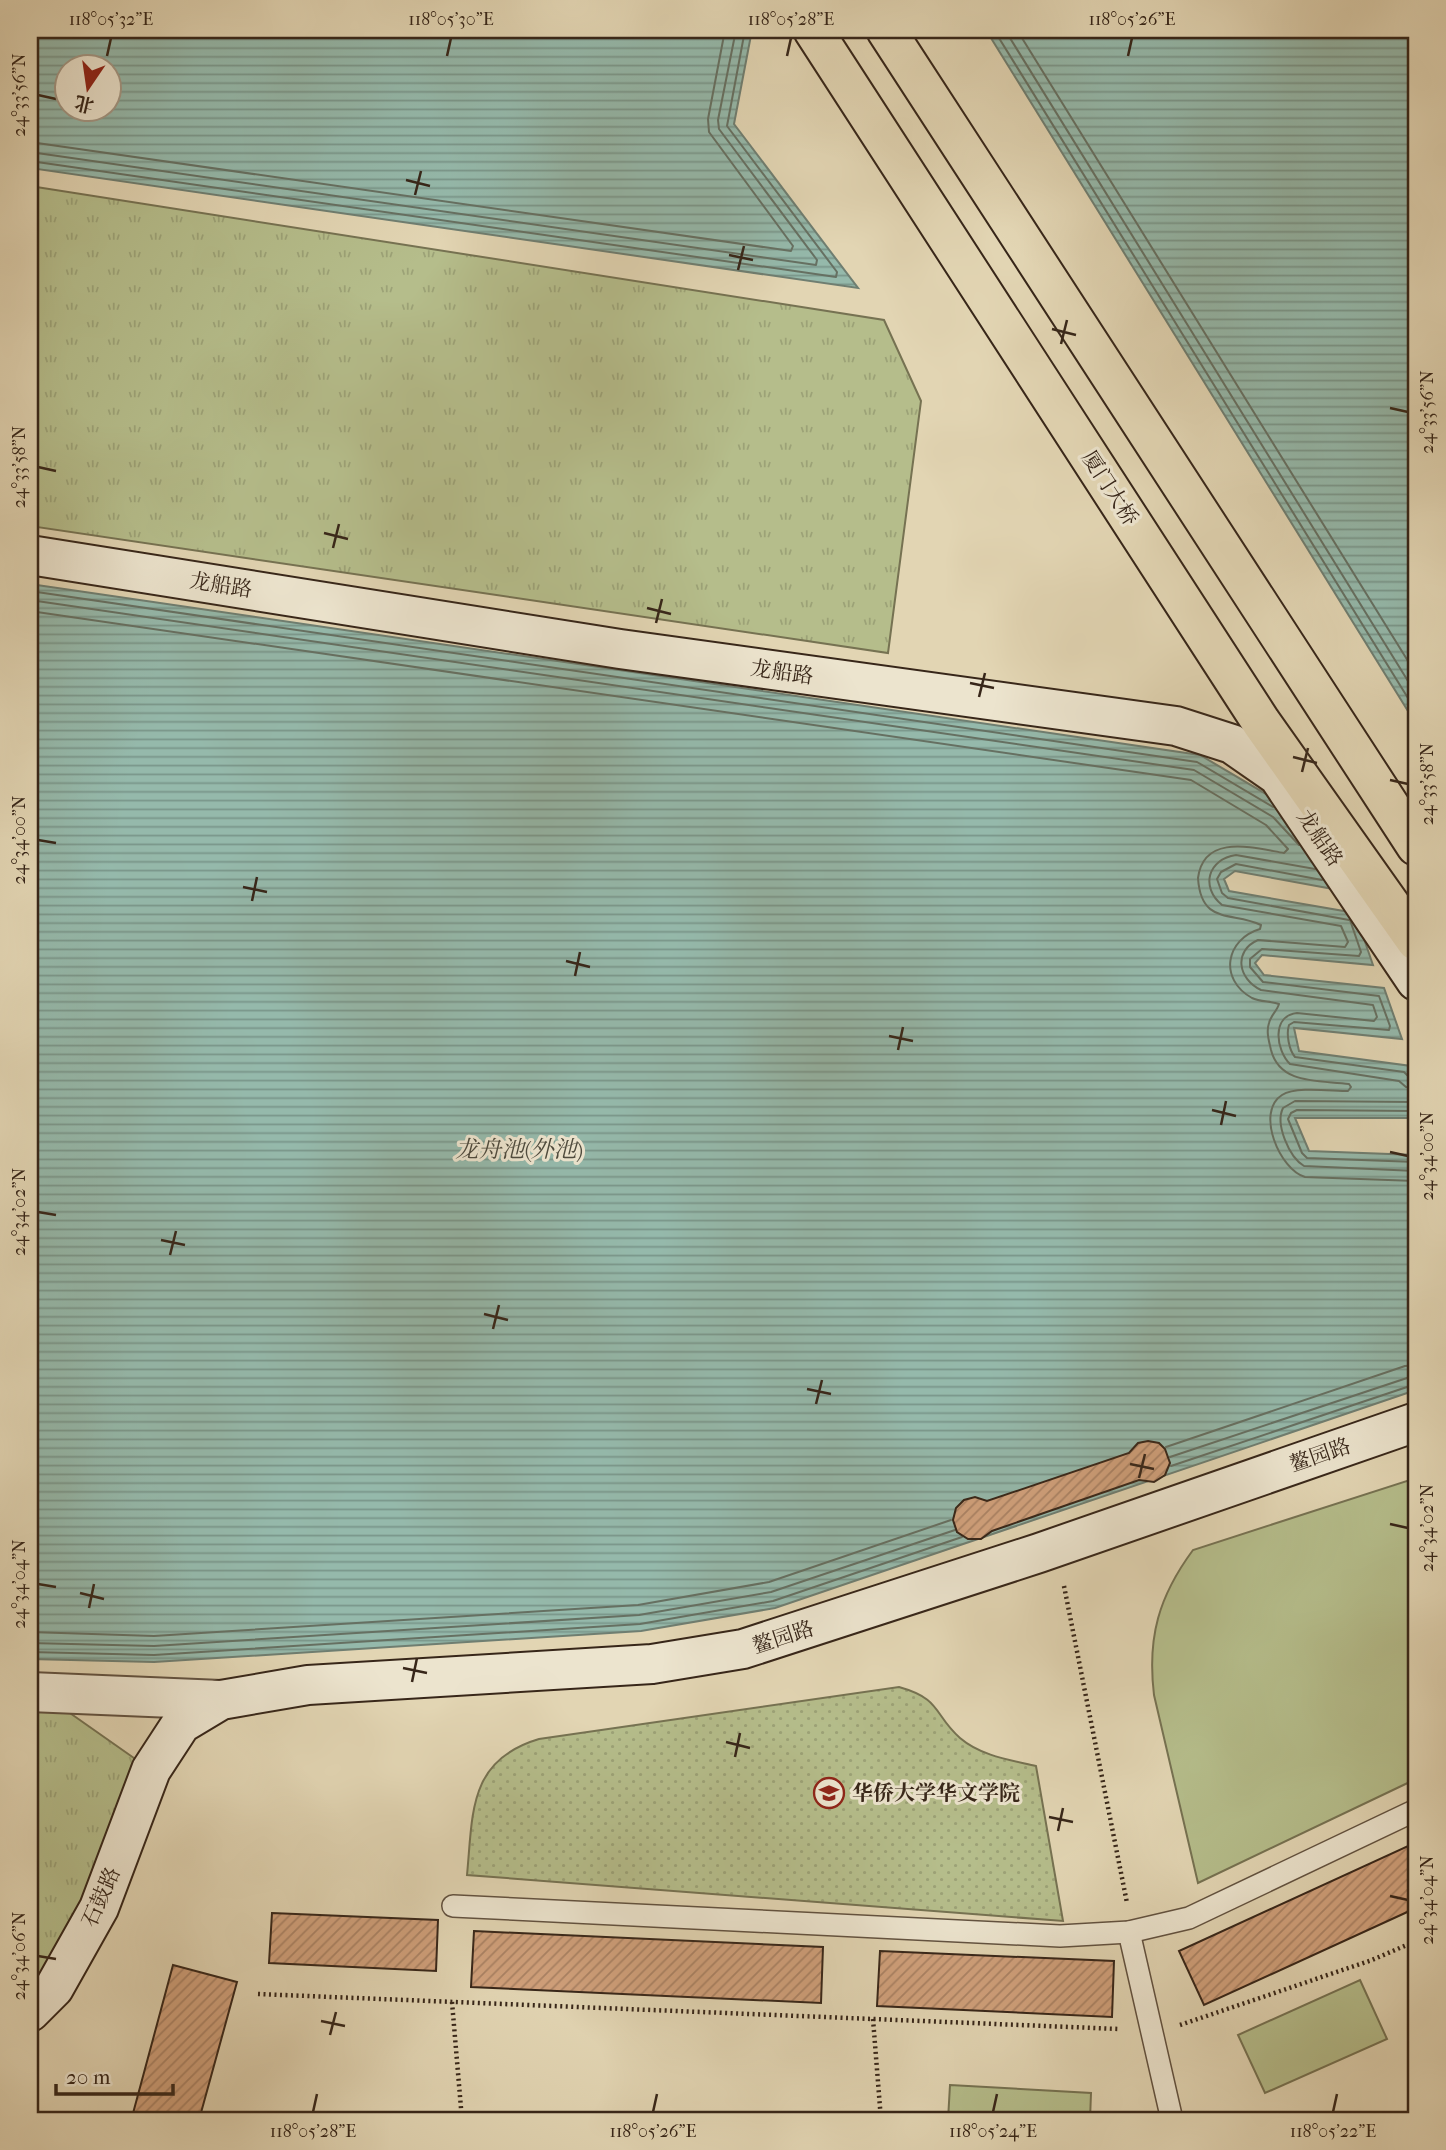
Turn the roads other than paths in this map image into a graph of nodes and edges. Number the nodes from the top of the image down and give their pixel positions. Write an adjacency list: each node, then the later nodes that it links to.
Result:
1 (813, 30): 5 (main road, 厦门大桥)
2 (886, 30): 4 (main road)
3 (30, 555): 5 (street, 龙船路)
4 (1416, 846)
5 (1413, 958)
6 (1416, 1422): 8 (street, 鳌园路)
7 (30, 1692): 8 (street)
8 (221, 1699): 9 (street, 鳌园路)
9 (151, 1770): 13 (street, 石鼓路)
10 (1416, 1810): 12 (lane)
11 (453, 1906): 12 (lane)
12 (1129, 1932): 14 (lane)
13 (30, 2012)
14 (1172, 2120)

